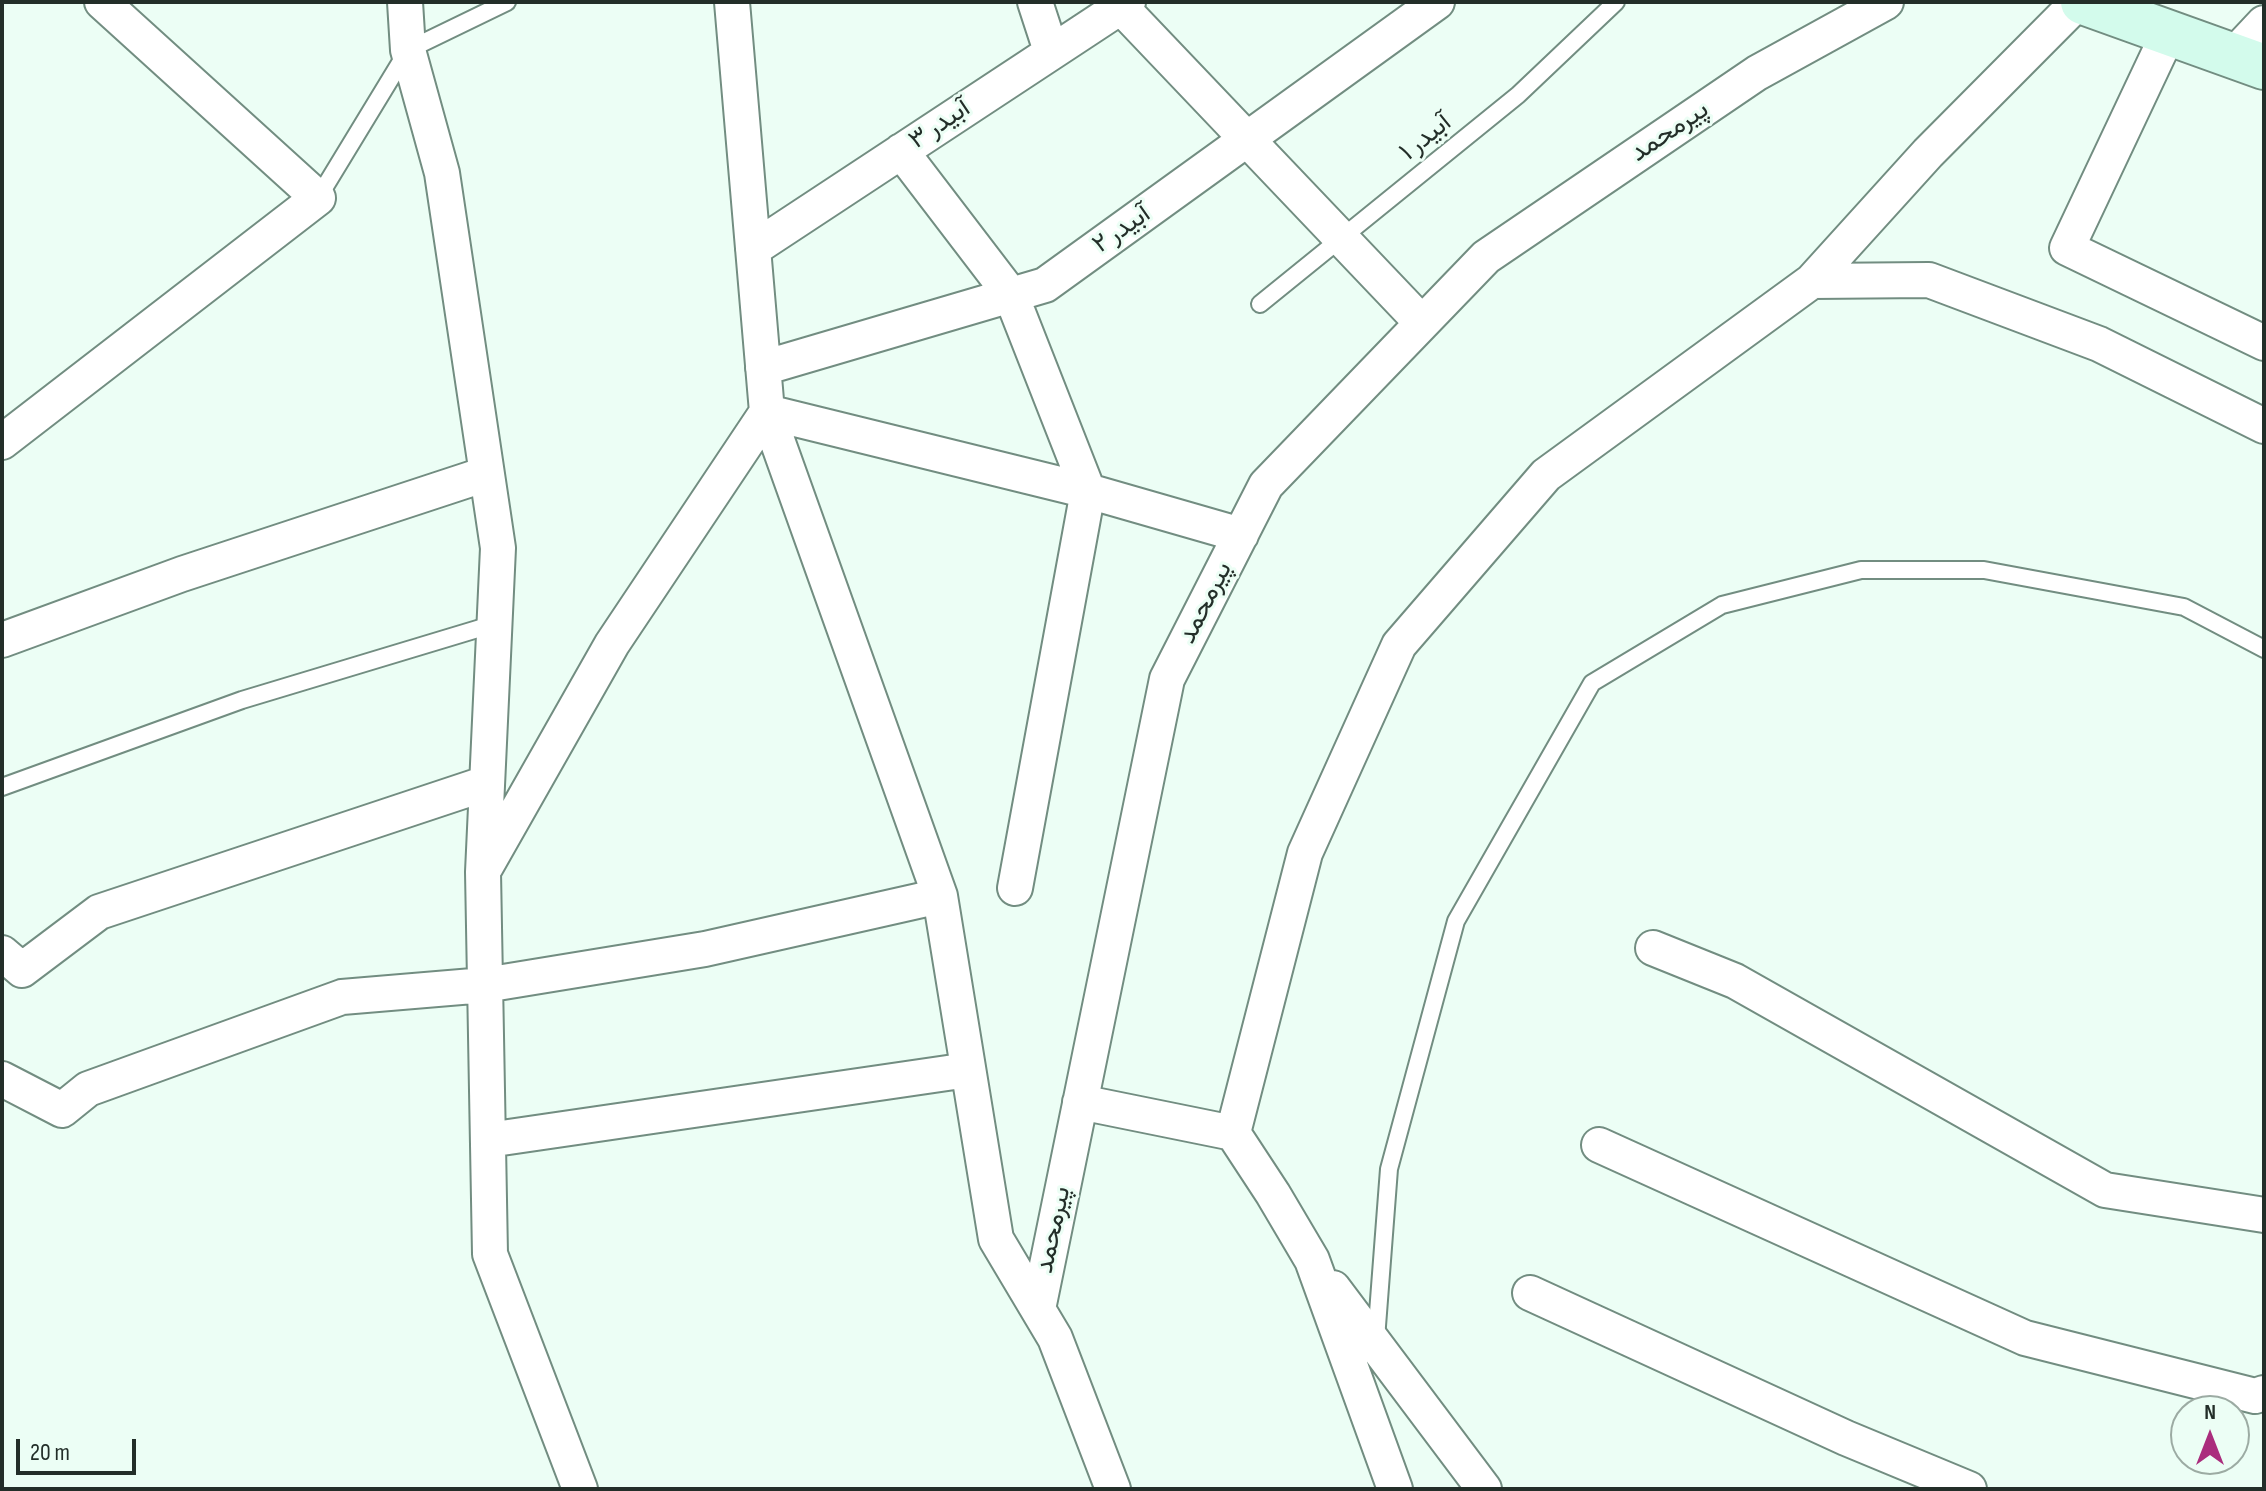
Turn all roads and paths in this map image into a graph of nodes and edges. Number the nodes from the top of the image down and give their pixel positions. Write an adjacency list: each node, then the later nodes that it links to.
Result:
1 (102, 2): 18 (street)
2 (405, 2): 13 (street)
3 (507, 2): 13 (lane)
4 (732, 2): 20 (street)
5 (1035, 2): 14 (street)
6 (1437, 2): 16 (street, آبیدر ۲)
7 (1616, 2): 19 (lane, آبیدر ۱)
8 (1886, 2): 24 (street, پیرمحمد)
9 (2081, 2): 12 (main road); 21 (street)
10 (1124, 4): 14 (street, آبیدر ۳); 16 (street)
11 (2264, 23): 15 (street)
12 (2169, 32): 15 (main road); 25 (street)
13 (408, 50): 18 (lane); 30 (street)
14 (1051, 51): 17 (street, آبیدر ۳)
15 (2249, 61)
16 (1248, 140): 19 (street); 22 (street, آبیدر ۲)
17 (901, 151): 20 (street, آبیدر ۳); 22 (street)
18 (318, 198): 29 (street)
19 (1342, 239): 23 (lane, آبیدر ۱); 24 (street)
20 (753, 249): 26 (street)
21 (1812, 281): 28 (street); 47 (street)
22 (1011, 295): 26 (street, آبیدر ۲); 31 (street)
23 (1260, 304)
24 (1422, 323): 32 (street, پیرمحمد)
25 (2264, 343)
26 (763, 368): 27 (street)
27 (767, 412): 31 (street); 38 (street); 40 (street)
28 (2264, 426)
29 (2, 442)
30 (486, 474): 33 (street); 34 (street)
31 (1088, 491): 32 (street); 39 (street)
32 (1241, 535): 46 (street, پیرمحمد)
33 (494, 624): 36 (street); 37 (lane)
34 (2, 640)
35 (2264, 649): 54 (lane)
36 (487, 783): 38 (street); 42 (street)
37 (2, 787)
38 (483, 872): 43 (street)
39 (1015, 888)
40 (940, 896): 43 (street); 44 (street)
41 (1653, 948): 50 (street)
42 (2, 953)
43 (485, 985): 45 (street); 48 (street)
44 (968, 1070): 48 (street); 53 (street)
45 (2, 1079)
46 (1080, 1102): 47 (street); 53 (street, پیرمحمد)
47 (1233, 1133): 51 (street)
48 (488, 1140): 56 (street)
49 (1599, 1145): 55 (street)
50 (2264, 1215)
51 (1312, 1260): 54 (street); 58 (street)
52 (1530, 1293): 60 (street)
53 (1038, 1309): 57 (street, پیرمحمد)
54 (1376, 1345): 59 (street)
55 (2264, 1393)
56 (580, 1489)
57 (1113, 1489)
58 (1395, 1489)
59 (1484, 1489)
60 (1969, 1489)

